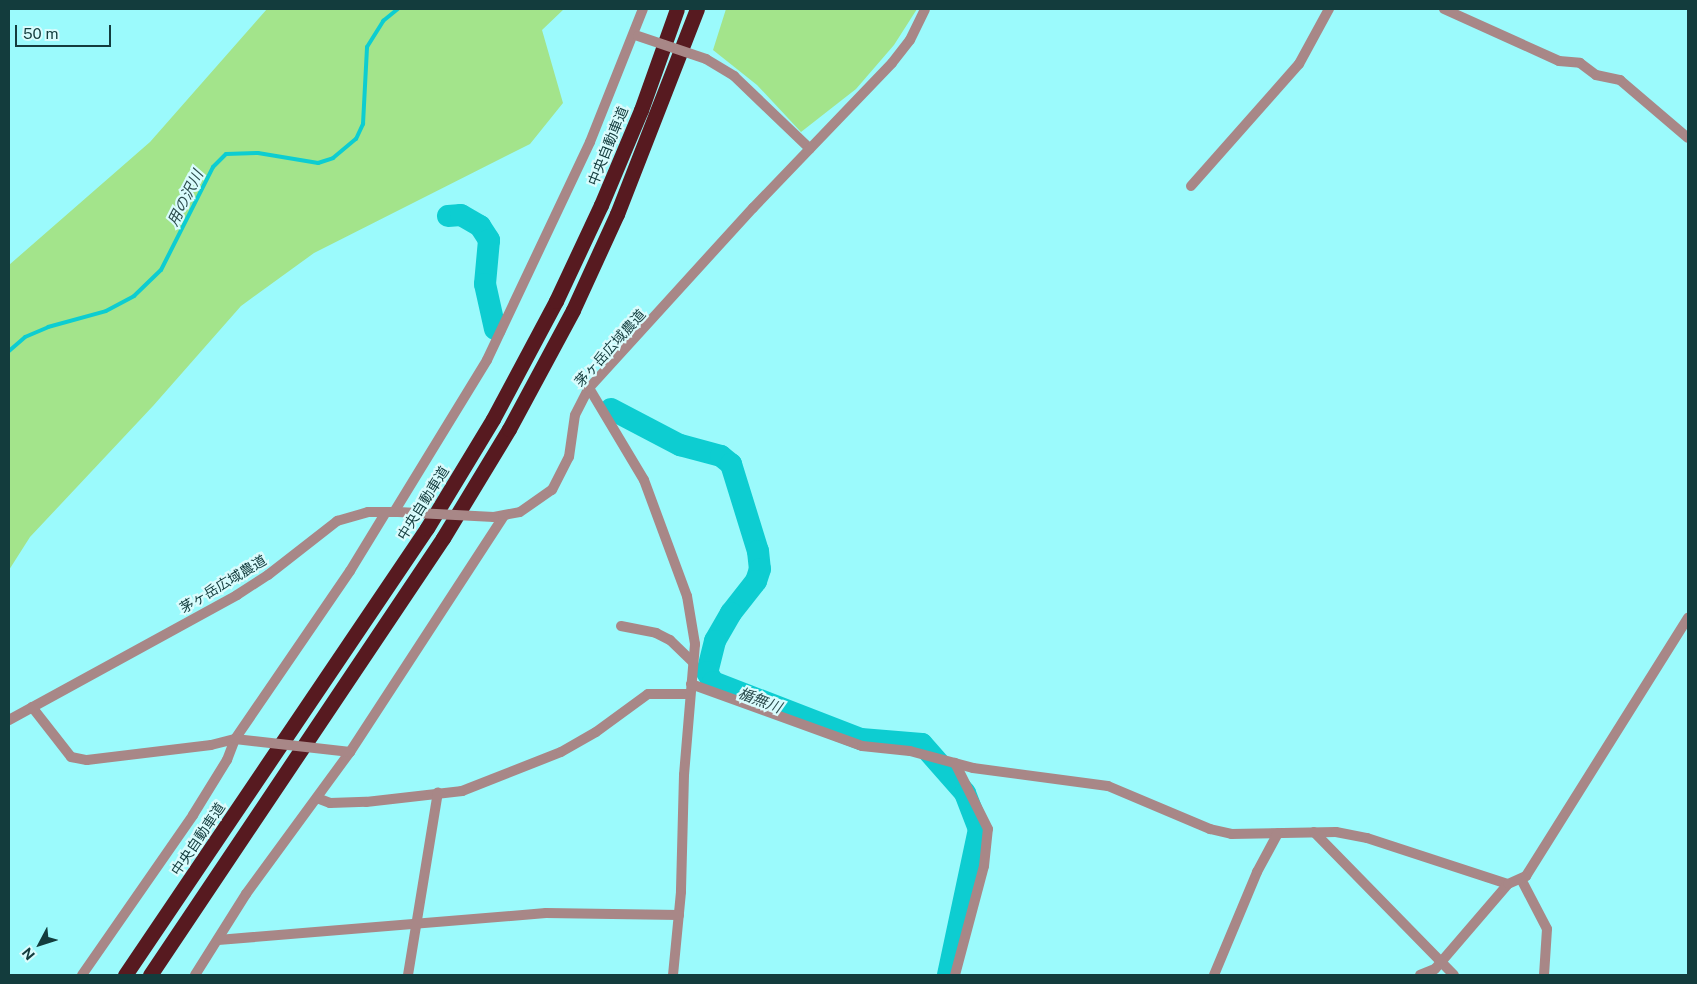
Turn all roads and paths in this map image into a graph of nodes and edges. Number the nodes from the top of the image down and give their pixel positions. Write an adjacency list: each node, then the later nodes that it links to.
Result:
1 (643, 9): 7 (street)
2 (677, 9): 34 (highway, 中央自動車道)
3 (697, 9): 35 (highway)
4 (925, 9): 9 (street, 茅ヶ岳広域農道)
5 (1329, 9): 10 (street)
6 (1444, 9): 8 (street)
7 (635, 34): 9 (street, bridge); 12 (street)
8 (1688, 138)
9 (810, 149): 11 (street, 茅ヶ岳広域農道)
10 (1191, 186)
11 (589, 388): 13 (street, 茅ヶ岳広域農道); 16 (street)
12 (392, 512): 13 (street, 茅ヶ岳広域農道, bridge); 18 (street, 茅ヶ岳広域農道); 20 (street)
13 (499, 516): 21 (street)
14 (1687, 624): 27 (street)
15 (621, 626): 16 (street)
16 (693, 662): 17 (street)
17 (691, 689): 22 (street); 23 (street); 29 (street)
18 (32, 707): 19 (street, 茅ヶ岳広域農道); 20 (street)
19 (9, 720)
20 (235, 739): 21 (street, bridge); 33 (street)
21 (350, 752): 24 (street)
22 (955, 763): 26 (street); 39 (street)
23 (438, 792): 24 (street); 30 (street)
24 (317, 798): 31 (street)
25 (1314, 832): 26 (street); 28 (street); 32 (street)
26 (1278, 833): 40 (street)
27 (1521, 879): 28 (street); 43 (street)
28 (1508, 884): 32 (street)
29 (679, 915): 30 (street); 38 (street)
30 (417, 925): 31 (street); 37 (street)
31 (218, 940): 36 (street)
32 (1441, 961): 41 (street); 42 (street)
33 (82, 975)
34 (126, 975)
35 (150, 975)
36 (196, 975)
37 (408, 975)
38 (674, 975)
39 (955, 975)
40 (1214, 975)
41 (1420, 975)
42 (1454, 975)
43 (1544, 975)

